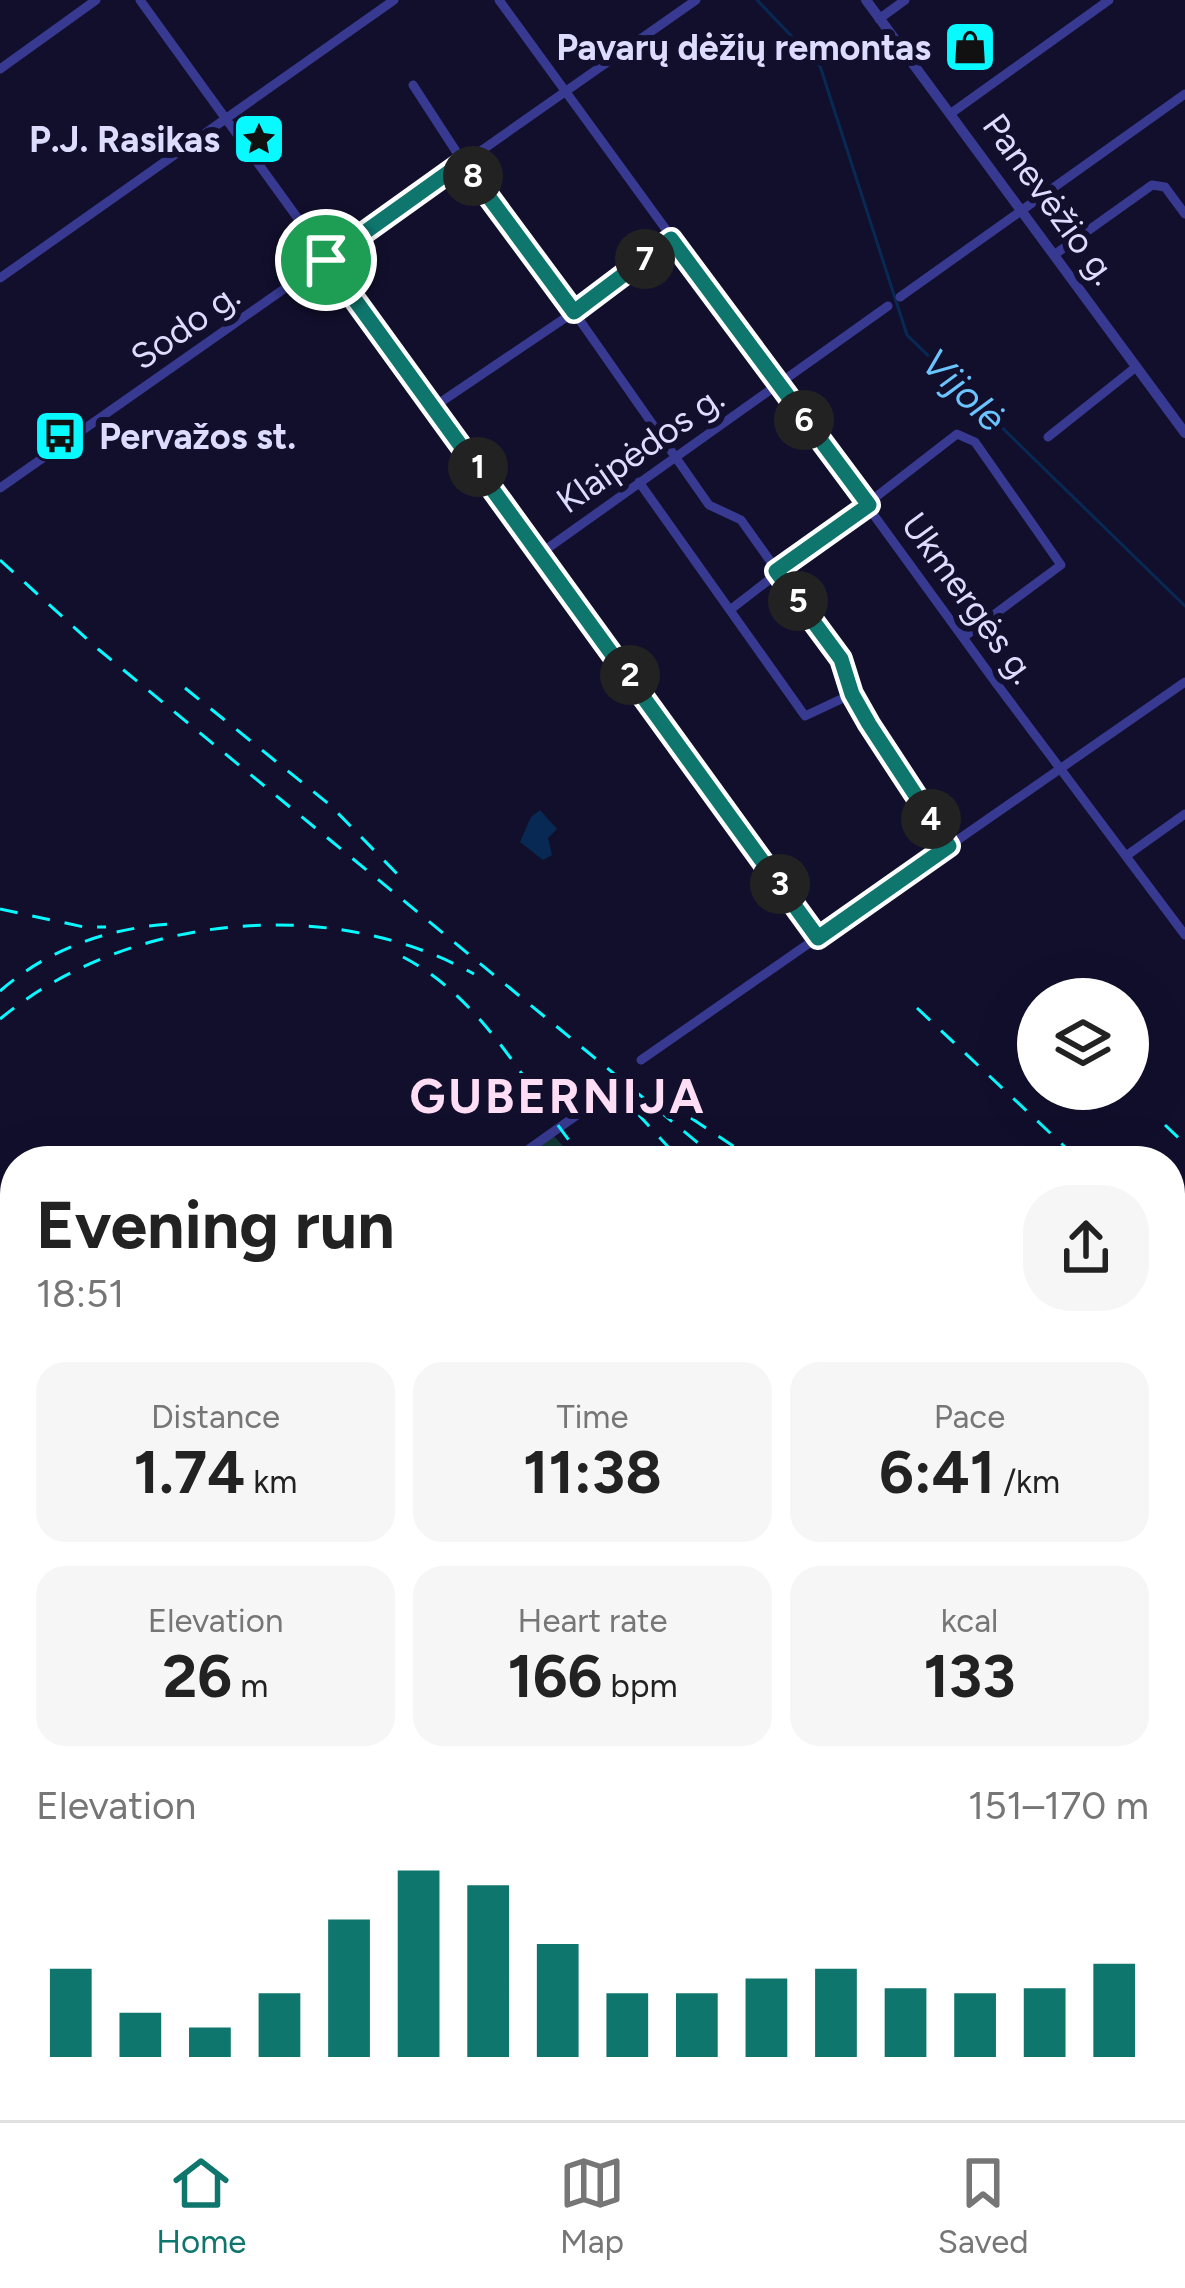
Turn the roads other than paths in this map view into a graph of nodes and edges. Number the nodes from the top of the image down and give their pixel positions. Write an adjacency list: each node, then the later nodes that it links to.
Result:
1 (96, 0): 10 (street)
2 (140, 0): 15 (street)
3 (394, 0): 15 (street)
4 (500, 0): 12 (street, Ukmergės g.)
5 (696, 0): 12 (street, Sodo g.)
6 (866, 0): 9 (street, Panevėžio g.)
7 (905, 0): 9 (street)
8 (1108, 0): 14 (street)
9 (879, 19): 14 (street, Panevėžio g.)
10 (0, 69)
11 (413, 85): 16 (street)
12 (566, 91): 16 (street, Sodo g.); 19 (street, Ukmergės g.)
13 (1185, 94): 17 (street)
14 (950, 114): 17 (street, Panevėžio g.)
15 (224, 118): 21 (street); 22 (street)
16 (463, 162): 21 (street, Sodo g.); 25 (street)
17 (1022, 212): 20 (street, Panevėžio g.); 23 (street)
18 (1185, 214): 20 (street)
19 (671, 239): 25 (street); 27 (street, Ukmergės g.)
20 (1054, 255): 26 (street, Panevėžio g.)
21 (326, 260): 28 (street); 33 (street, Sodo g.)
22 (0, 278)
23 (900, 297)
24 (888, 306): 27 (street, Klaipėdos g.)
25 (574, 312): 28 (street); 31 (street)
26 (1136, 368): 29 (street, Panevėžio g.); 30 (street)
27 (778, 384): 31 (street, Klaipėdos g.); 34 (street, Ukmergės g.)
28 (435, 406): 35 (street)
29 (1185, 434)
30 (1048, 436)
31 (675, 458): 32 (street, Klaipėdos g.); 36 (street)
32 (639, 482): 35 (street, Klaipėdos g.); 37 (street)
33 (0, 488)
34 (869, 505): 36 (street); 38 (street, Ukmergės g.); 38 (street)
35 (541, 553): 46 (street)
36 (776, 571): 37 (street); 40 (street)
37 (730, 610): 40 (street)
38 (964, 637): 41 (street, Ukmergės g.)
39 (1185, 682): 41 (street)
40 (852, 694): 43 (street)
41 (1061, 769): 43 (street); 44 (street, Ukmergės g.)
42 (1185, 814): 44 (street)
43 (949, 846): 46 (street)
44 (1126, 856): 45 (street, Ukmergės g.)
45 (1184, 933)
46 (818, 938): 47 (street)
47 (641, 1060)
48 (601, 1098): 49 (street)
49 (533, 1146)

